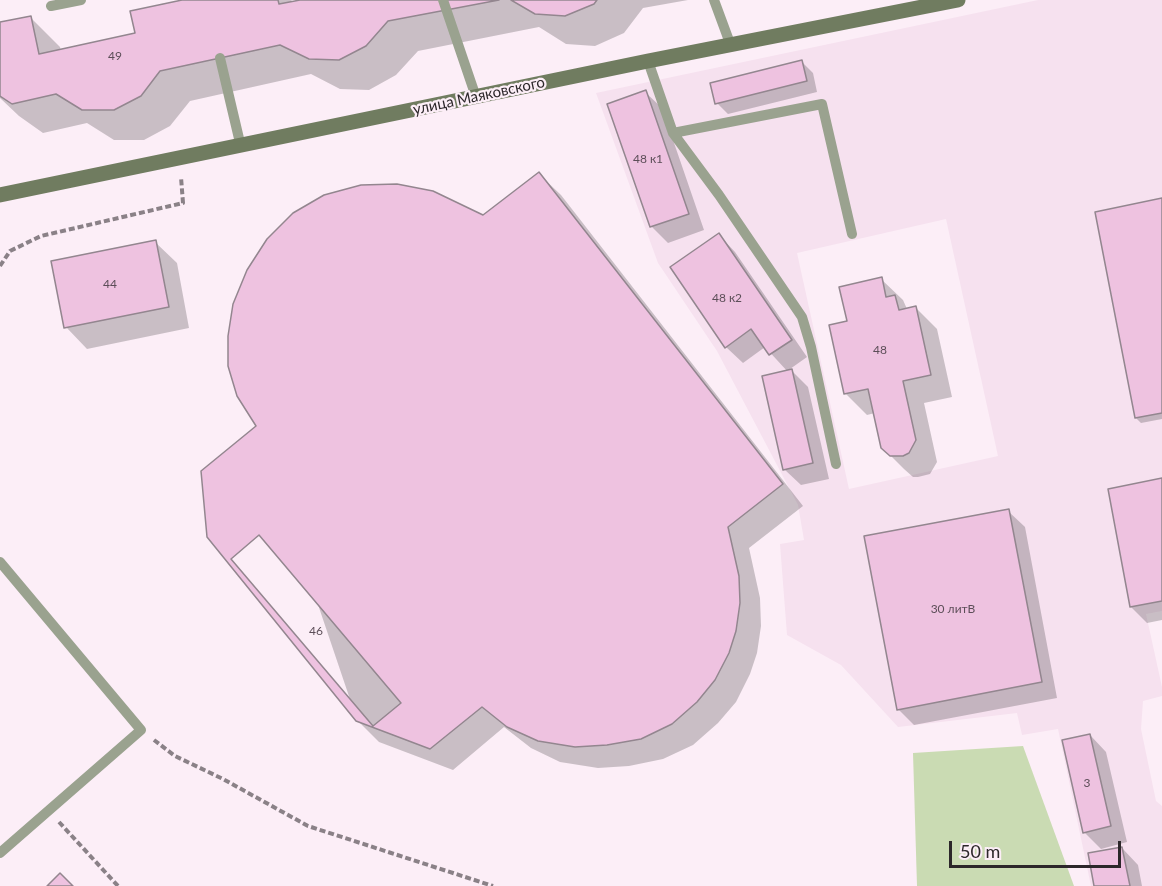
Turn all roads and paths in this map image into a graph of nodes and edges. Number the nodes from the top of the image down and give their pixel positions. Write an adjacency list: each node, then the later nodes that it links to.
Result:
1 (81, 0): 5 (lane)
2 (443, 0): 9 (lane)
3 (714, 0): 6 (lane)
4 (958, 0): 6 (street, улица Маяковского)
5 (51, 6)
6 (731, 46): 8 (street, улица Маяковского)
7 (219, 58): 11 (lane)
8 (648, 61): 9 (street, улица Маяковского); 10 (lane)
9 (476, 97): 11 (street, улица Маяковского)
10 (673, 133): 14 (lane); 16 (lane)
11 (241, 147): 13 (street, улица Маяковского)
12 (181, 177): 15 (path)
13 (0, 195)
14 (852, 234)
15 (0, 266)
16 (836, 464)
17 (0, 562): 18 (lane)
18 (141, 730): 19 (lane); 22 (path)
19 (49, 810): 20 (lane); 21 (path)
20 (0, 853)
21 (118, 886)
22 (493, 886)

